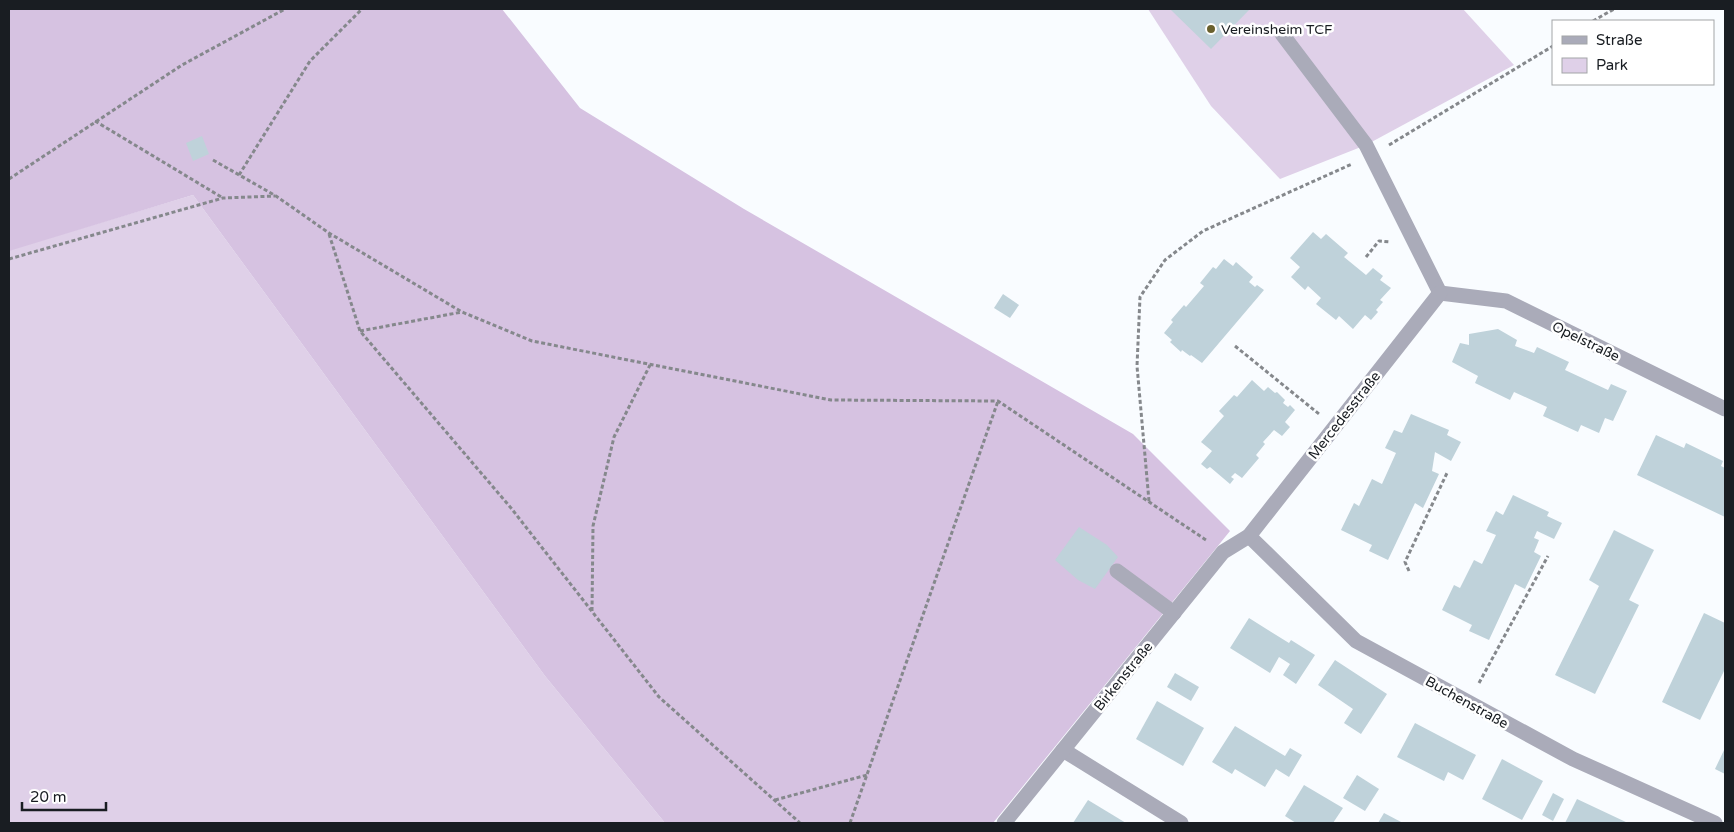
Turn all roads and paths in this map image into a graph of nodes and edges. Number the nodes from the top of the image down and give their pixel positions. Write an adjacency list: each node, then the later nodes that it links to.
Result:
1 (285, 9): 7 (path)
2 (362, 9): 10 (path)
3 (1614, 9): 4 (path)
4 (1595, 20)
5 (1282, 34): 8 (street)
6 (1552, 47): 8 (path)
7 (95, 121): 11 (path); 13 (path)
8 (1371, 155): 15 (street); 27 (path)
9 (212, 160): 10 (path)
10 (239, 175): 12 (path)
11 (9, 179)
12 (276, 196): 13 (path); 14 (path)
13 (223, 198): 17 (path)
14 (329, 233): 19 (path); 20 (path)
15 (1416, 244): 16 (path); 18 (street)
16 (1366, 257)
17 (9, 259)
18 (1440, 293): 24 (street, Opelstraße); 25 (street, Mercedesstraße)
19 (462, 312): 20 (path); 22 (path)
20 (360, 331): 33 (path)
21 (1235, 346): 25 (path)
22 (650, 365): 23 (path); 33 (path)
23 (998, 401): 27 (path); 37 (path)
24 (1725, 409)
25 (1334, 427): 28 (street, Mercedesstraße)
26 (1447, 472): 32 (path)
27 (1149, 501): 29 (path)
28 (1249, 536): 29 (street, Birkenstraße); 35 (street, Buchenstraße)
29 (1223, 552): 34 (street, Birkenstraße)
30 (1548, 556): 35 (path)
31 (1117, 571): 34 (street)
32 (1409, 571)
33 (592, 611): 38 (path)
34 (1174, 613): 36 (street, Birkenstraße)
35 (1469, 703): 43 (street, Buchenstraße)
36 (1063, 750): 41 (street, Birkenstraße); 42 (street)
37 (867, 775): 38 (path); 40 (path)
38 (774, 800): 39 (path)
39 (800, 823)
40 (850, 823)
41 (1004, 823)
42 (1181, 823)
43 (1715, 823)

